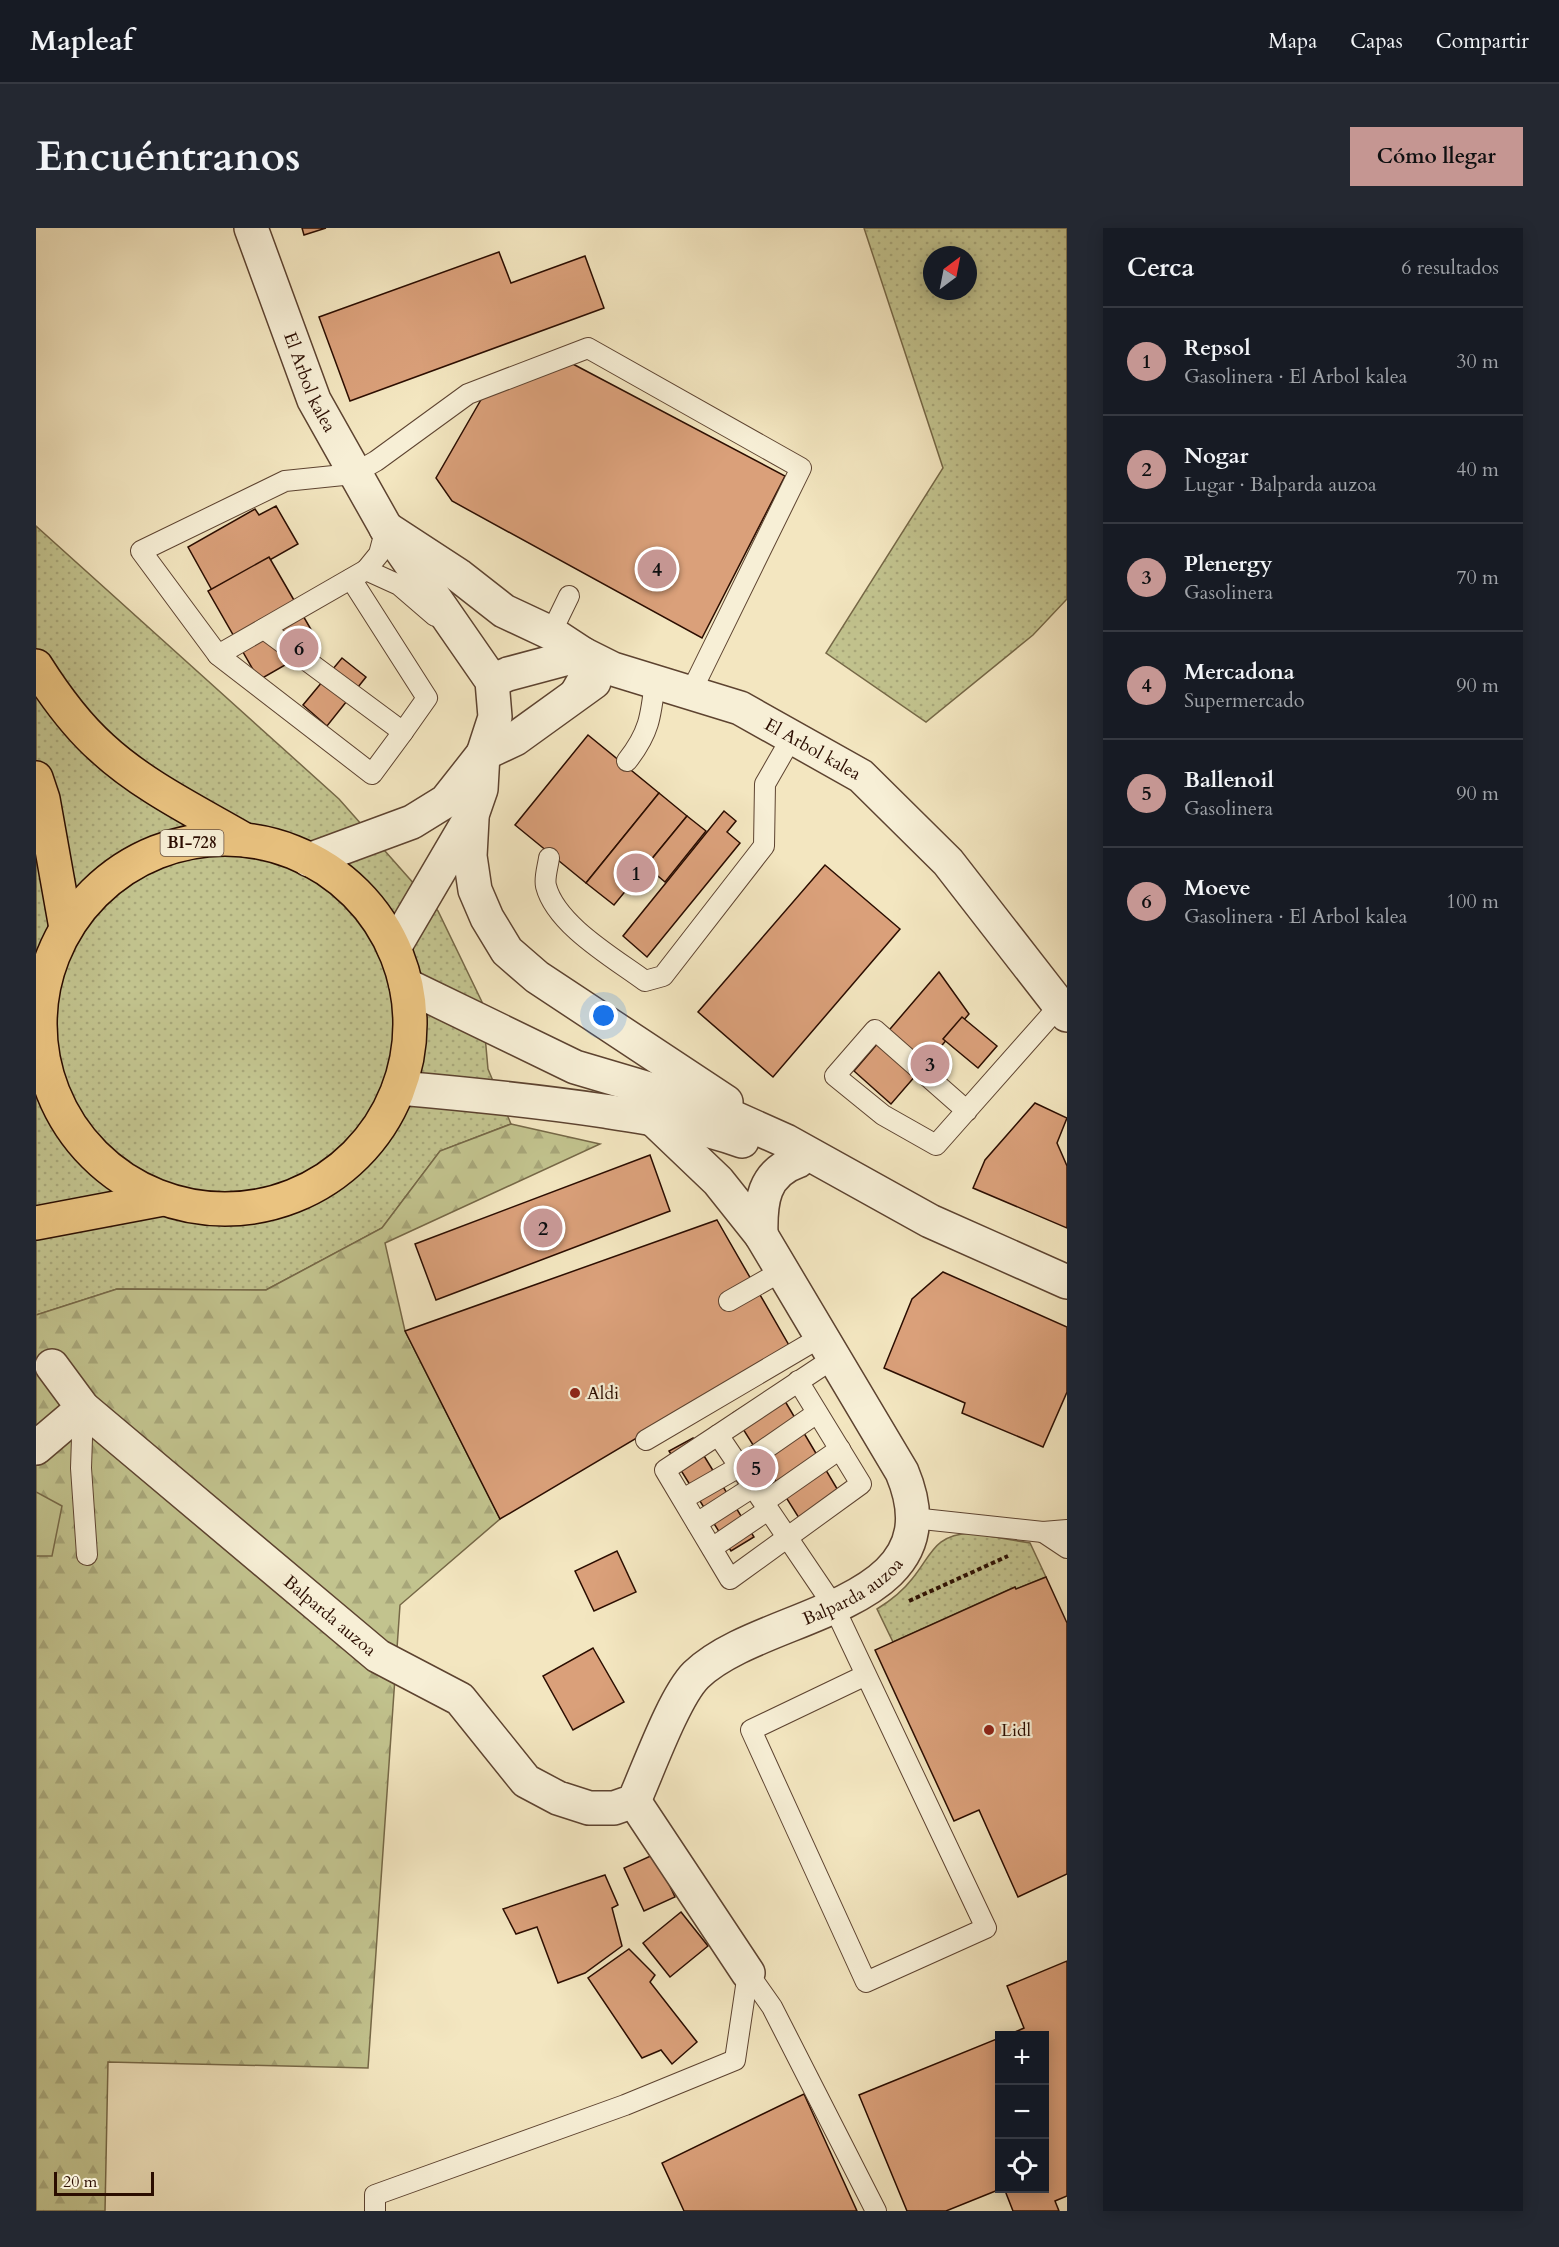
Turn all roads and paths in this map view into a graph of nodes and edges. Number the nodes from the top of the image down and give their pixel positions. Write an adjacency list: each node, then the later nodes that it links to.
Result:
1 (251, 228): 2 (street, El Arbol kalea)
2 (353, 474): 3 (street, El Arbol kalea); 9 (lane); 14 (lane)
3 (386, 528): 4 (lane); 7 (street, El Arbol kalea); 12 (street, El Arbol kalea)
4 (358, 574): 6 (lane); 12 (lane); 16 (lane)
5 (568, 596): 7 (lane)
6 (264, 629): 9 (lane); 16 (lane)
7 (551, 633): 8 (street, El Arbol kalea)
8 (583, 654): 11 (street, El Arbol kalea); 12 (street); 15 (street)
9 (218, 655): 16 (lane)
10 (36, 666): 22 (main road, BI-728)
11 (613, 669): 13 (street, El Arbol kalea); 15 (street, El Arbol kalea)
12 (492, 681): 18 (street, El Arbol kalea)
13 (655, 681): 14 (street, El Arbol kalea); 19 (lane)
14 (691, 692): 17 (street, El Arbol kalea)
15 (577, 693): 18 (street, El Arbol kalea)
16 (404, 732)
17 (792, 737): 23 (lane); 28 (street, El Arbol kalea)
18 (483, 754): 21 (street, El Arbol kalea); 24 (street, El Arbol kalea)
19 (627, 761)
20 (39, 789): 25 (main road)
21 (472, 815): 26 (street, El Arbol kalea); 33 (street)
22 (244, 840): 24 (main road, BI-728); 25 (main road, BI-728)
23 (549, 858)
24 (309, 860): 26 (main road, BI-728)
25 (66, 928): 29 (main road, BI-728)
26 (394, 948): 27 (main road, BI-728)
27 (406, 985): 30 (main road, BI-728); 33 (street)
28 (1063, 1010): 31 (lane)
29 (38, 1035): 36 (main road, BI-728)
30 (399, 1089): 32 (street); 36 (main road, BI-728)
31 (967, 1111): 31 (lane)
32 (651, 1118): 33 (street); 34 (street, Balparda auzoa)
33 (792, 1151): 35 (street, Balparda auzoa); 40 (street)
34 (718, 1181): 35 (street); 38 (street, Balparda auzoa)
35 (766, 1189): 38 (street, Balparda auzoa)
36 (163, 1199): 37 (main road)
37 (36, 1223)
38 (761, 1235): 39 (street, Balparda auzoa)
39 (782, 1271): 41 (lane); 42 (street, Balparda auzoa)
40 (1067, 1282)
41 (729, 1302)
42 (827, 1347): 44 (lane); 48 (lane); 54 (street, Balparda auzoa)
43 (52, 1366): 45 (street, Balparda auzoa)
44 (798, 1381): 46 (lane); 47 (lane)
45 (83, 1408): 49 (street); 60 (lane); 64 (street, Balparda auzoa)
46 (818, 1413): 50 (lane); 51 (lane)
47 (718, 1435): 51 (lane); 52 (lane)
48 (646, 1440)
49 (36, 1448)
50 (840, 1449): 53 (lane); 57 (lane)
51 (740, 1467): 52 (lane); 53 (lane)
52 (683, 1499): 55 (lane)
53 (762, 1500): 55 (lane); 57 (lane); 58 (lane)
54 (912, 1518): 56 (lane); 62 (street, Balparda auzoa)
55 (697, 1523): 58 (lane)
56 (1053, 1533): 59 (lane); 61 (path)
57 (786, 1537): 58 (lane); 62 (lane)
58 (712, 1548)
59 (1067, 1548)
60 (87, 1555)
61 (903, 1604)
62 (833, 1605): 63 (lane); 64 (street, Balparda auzoa)
63 (866, 1675): 63 (lane)
64 (634, 1801): 65 (street)
65 (748, 1973): 66 (lane); 67 (lane)
66 (375, 2211)
67 (876, 2211)

